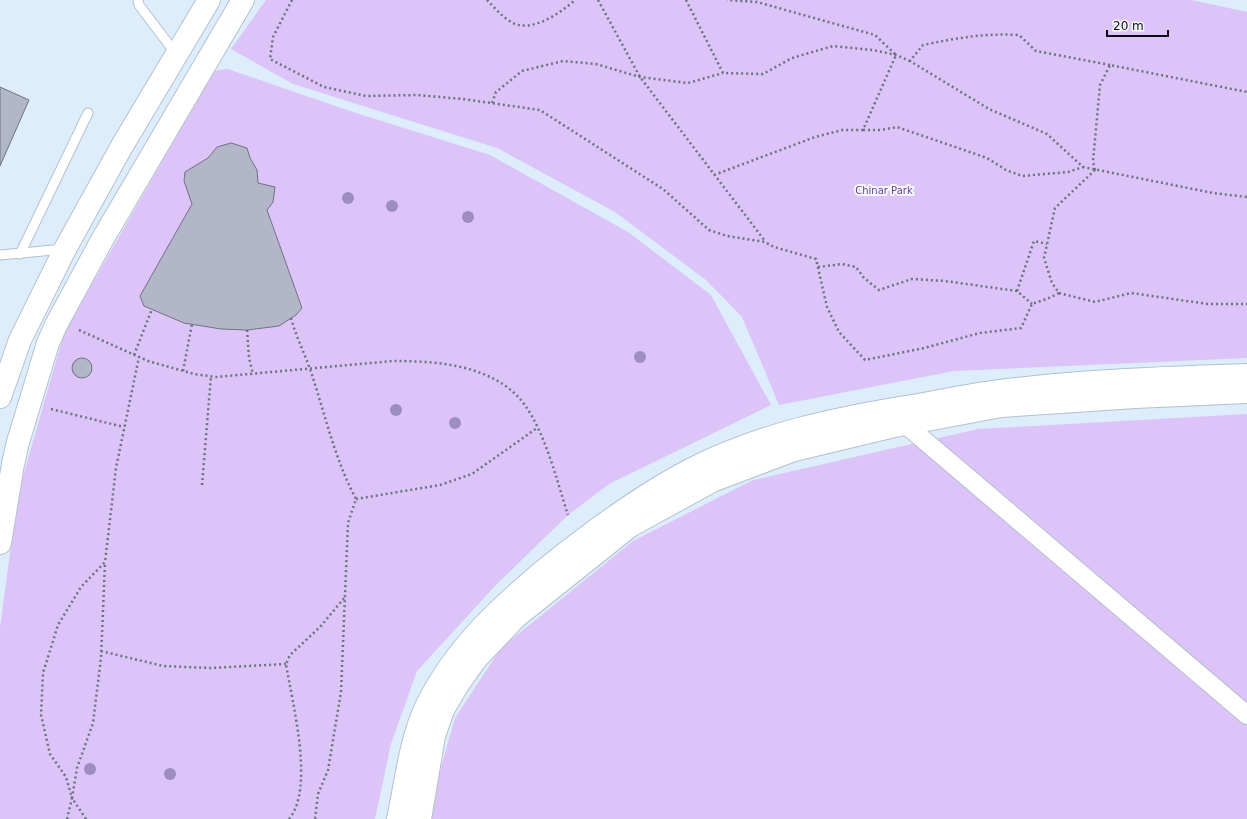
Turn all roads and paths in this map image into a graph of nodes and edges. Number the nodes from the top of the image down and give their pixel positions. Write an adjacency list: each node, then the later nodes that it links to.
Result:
1 (138, 0): 10 (lane)
2 (209, 0): 10 (street)
3 (243, 0): 55 (street)
4 (292, 0): 17 (path)
5 (487, 0): 6 (path)
6 (575, 0)
7 (598, 0): 15 (path)
8 (686, 0): 14 (path)
9 (727, 0): 11 (path)
10 (176, 55): 26 (street)
11 (896, 55): 12 (path); 14 (path); 19 (path)
12 (910, 61): 13 (path); 20 (path)
13 (1110, 65): 16 (path); 21 (path)
14 (723, 73): 15 (path)
15 (640, 77): 17 (path); 22 (path)
16 (1247, 92)
17 (492, 103): 24 (path)
18 (88, 113): 27 (lane)
19 (863, 130): 20 (path); 22 (path)
20 (1083, 167): 21 (path)
21 (1095, 170): 23 (path); 25 (path)
22 (714, 175): 24 (path)
23 (1247, 197)
24 (765, 242): 29 (path)
25 (1047, 244): 30 (path); 31 (path)
26 (65, 249): 27 (lane); 47 (street)
27 (20, 254): 28 (lane)
28 (0, 255)
29 (818, 267): 30 (path); 32 (path)
30 (1017, 291): 32 (path)
31 (1059, 293): 32 (path); 33 (path)
32 (1032, 304)
33 (1247, 304)
34 (152, 309): 39 (path)
35 (290, 318): 41 (path)
36 (192, 324): 42 (path)
37 (79, 330): 39 (path)
38 (247, 330): 43 (path)
39 (134, 355): 40 (path)
40 (139, 358): 42 (path); 50 (path)
41 (310, 367): 43 (path); 51 (path); 53 (path)
42 (183, 371): 45 (path)
43 (253, 374): 45 (path)
44 (1247, 375): 66 (street)
45 (211, 376): 52 (path)
46 (1247, 392): 49 (street)
47 (0, 397)
48 (51, 409): 50 (path)
49 (905, 424): 60 (street); 67 (street)
50 (124, 427): 56 (path)
51 (537, 428): 53 (path); 54 (path)
52 (202, 485)
53 (356, 499): 57 (path)
54 (568, 515)
55 (0, 543)
56 (105, 562): 58 (path); 61 (path)
57 (345, 597): 59 (path); 65 (path)
58 (101, 651): 59 (path); 61 (path)
59 (286, 664): 64 (path)
60 (1247, 715)
61 (72, 798): 62 (path); 63 (path)
62 (67, 819)
63 (86, 819)
64 (289, 819)
65 (315, 819)
66 (398, 819)
67 (420, 819)

